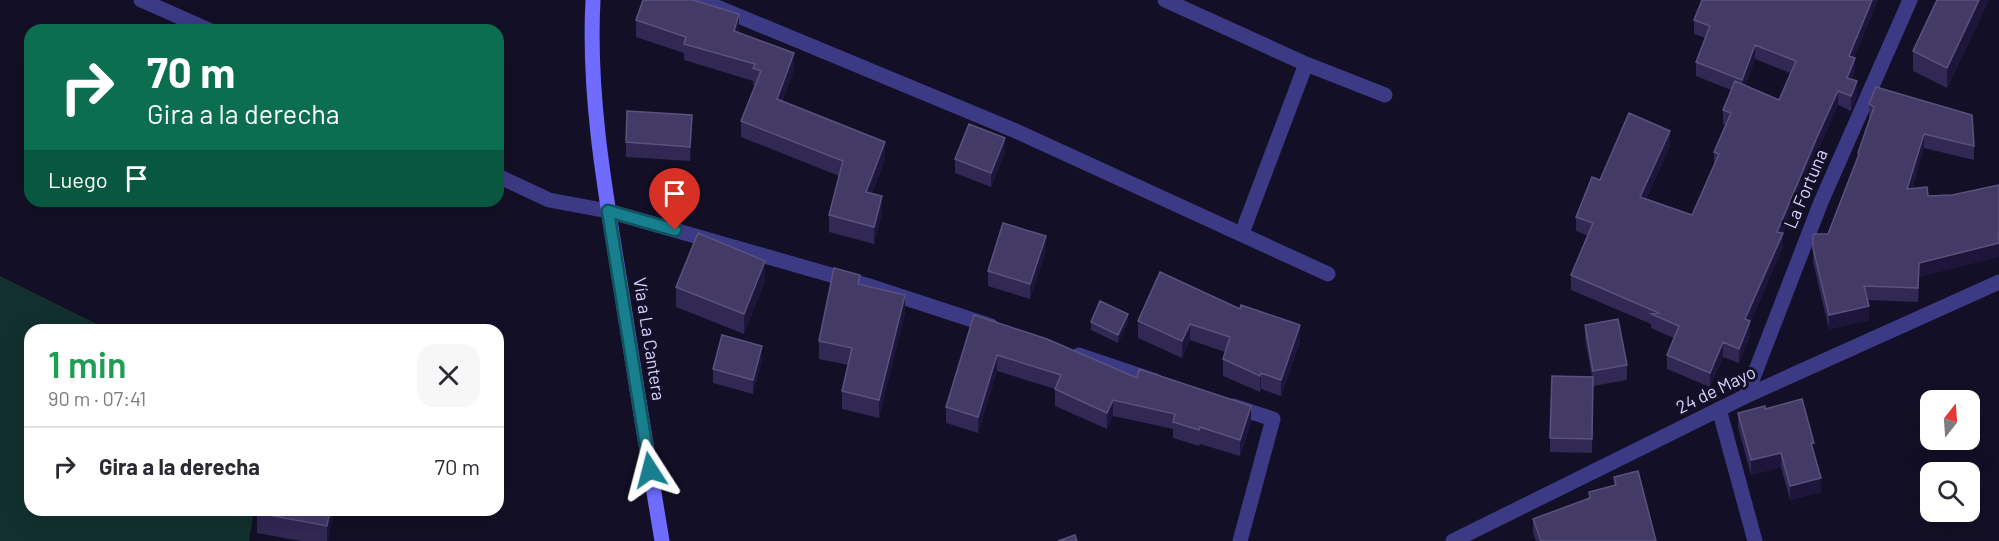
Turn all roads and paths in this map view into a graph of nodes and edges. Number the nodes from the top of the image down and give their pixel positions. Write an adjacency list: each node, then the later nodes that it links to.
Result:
1 (141, 0): 6 (street)
2 (593, 0): 10 (main road, Vía a La Cantera)
3 (700, 0): 11 (street)
4 (1165, 0): 7 (street)
5 (1910, 0): 17 (street, La Fortuna)
6 (195, 24)
7 (1306, 64): 8 (street); 11 (street)
8 (1384, 95)
9 (504, 179): 10 (street)
10 (608, 211): 14 (street); 20 (main road, Vía a La Cantera)
11 (1242, 233): 12 (street)
12 (1328, 273)
13 (1999, 282): 17 (street, 24 de Mayo)
14 (1002, 330)
15 (1069, 352): 16 (street)
16 (1171, 385)
17 (1746, 396): 19 (street, 24 de Mayo)
18 (1216, 400): 21 (street)
19 (1719, 409): 22 (street, 24 de Mayo); 23 (street)
20 (662, 541)
21 (1240, 541)
22 (1454, 541)
23 (1755, 541)

